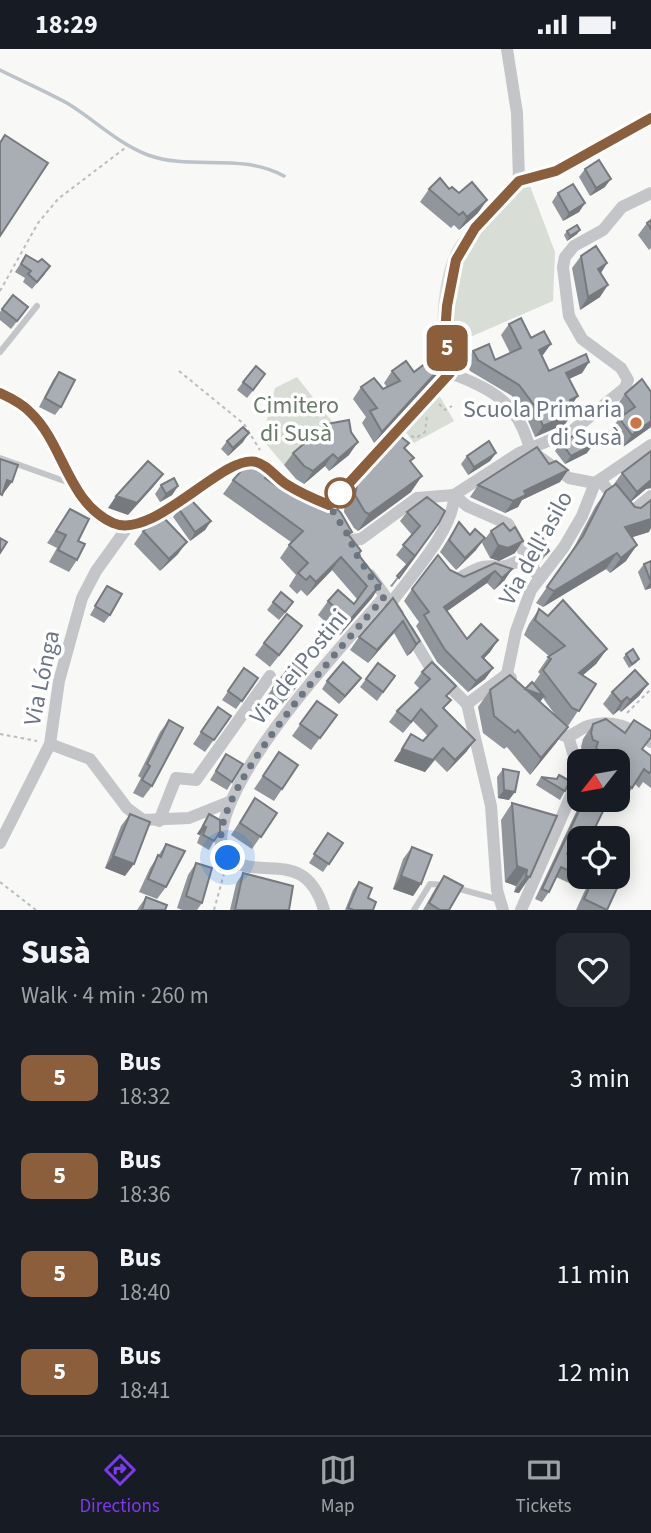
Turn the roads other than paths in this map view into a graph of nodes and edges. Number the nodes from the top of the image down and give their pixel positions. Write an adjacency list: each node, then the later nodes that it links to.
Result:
1 (507, 49): 3 (street)
2 (651, 118): 3 (street)
3 (519, 181): 7 (street)
4 (651, 193): 10 (street)
5 (37, 306): 6 (lane)
6 (0, 352)
7 (450, 373): 10 (street); 16 (street)
8 (0, 393): 13 (street)
9 (650, 448): 12 (street)
10 (530, 449): 12 (street); 14 (street)
11 (0, 458): 13 (lane)
12 (597, 482): 15 (street); 20 (street, Via dell'asilo)
13 (75, 485): 17 (street)
14 (454, 495): 18 (street); 19 (street, Via dei Postini); 20 (street)
15 (651, 496)
16 (329, 505): 17 (street); 18 (street)
17 (130, 525): 29 (street, Via Lónga)
18 (354, 549): 21 (street)
19 (436, 560): 20 (street); 21 (street, Via dei Postini)
20 (535, 573): 22 (street, Via dell'asilo)
21 (387, 600): 25 (street); 30 (street, Via dei Postini)
22 (507, 674): 24 (street); 25 (street)
23 (270, 677): 31 (street, Via dei Postini)
24 (525, 688)
25 (467, 704): 33 (street)
26 (542, 710): 27 (street)
27 (568, 736): 28 (street); 36 (street)
28 (651, 742)
29 (50, 744): 31 (street); 32 (street, Via Lónga)
30 (229, 802): 31 (street); 34 (street, Via dei Postini)
31 (159, 821)
32 (0, 843)
33 (501, 905): 35 (lane)
34 (324, 910)
35 (414, 910)
36 (521, 910)

